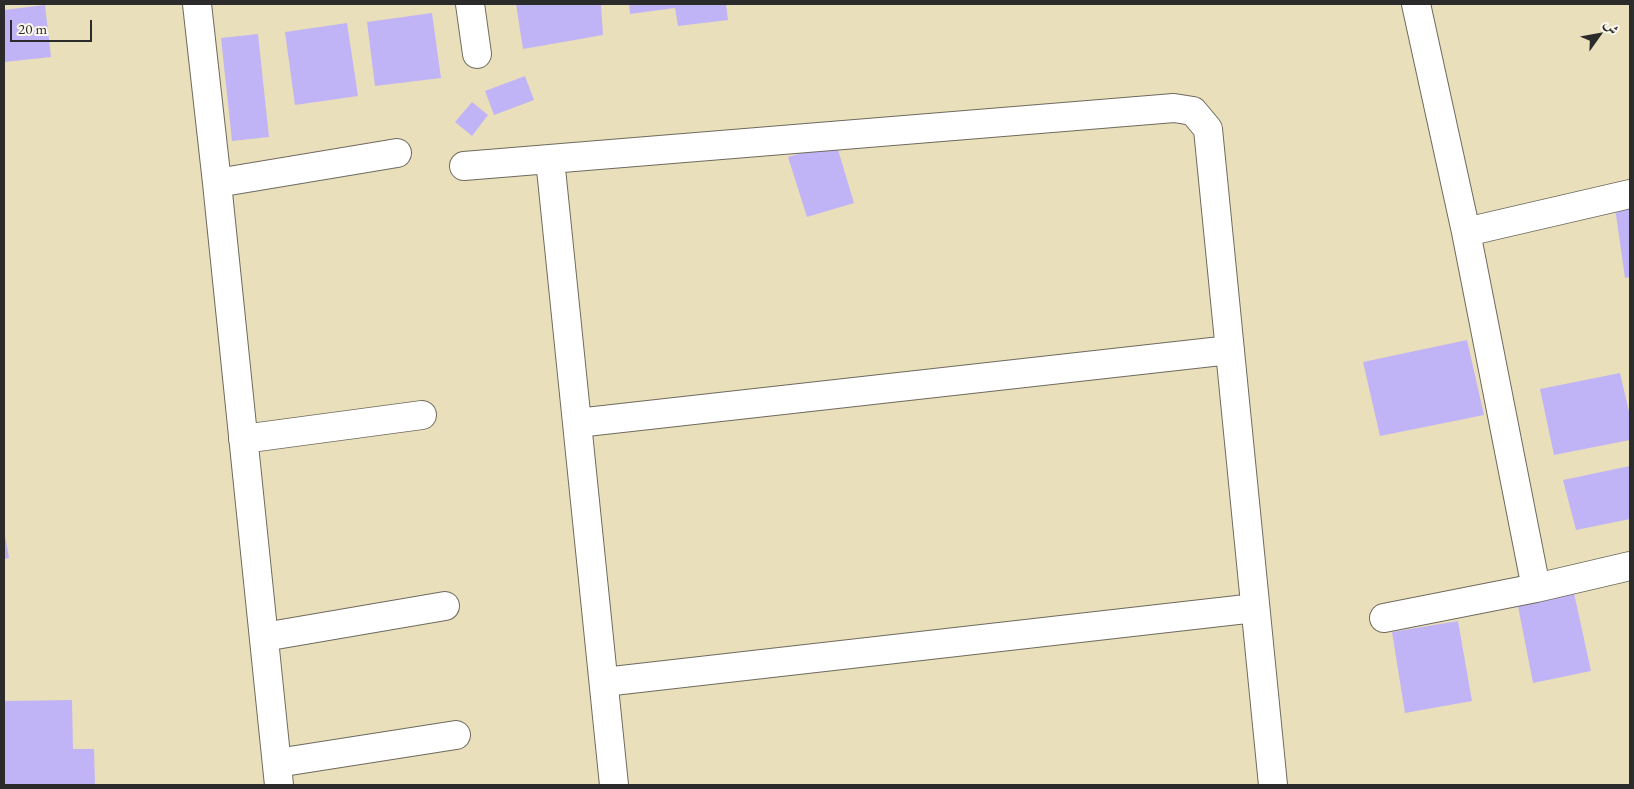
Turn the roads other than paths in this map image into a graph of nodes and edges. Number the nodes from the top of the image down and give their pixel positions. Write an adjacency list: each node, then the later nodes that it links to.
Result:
1 (196, 4): 8 (street)
2 (470, 4): 4 (street)
3 (1416, 4): 10 (street)
4 (477, 54)
5 (397, 153): 8 (street)
6 (550, 159): 7 (street); 11 (street); 13 (street)
7 (464, 166)
8 (217, 183): 14 (street)
9 (1630, 194): 10 (street)
10 (1466, 232): 16 (street)
11 (1230, 350): 13 (street); 18 (street)
12 (422, 415): 14 (street)
13 (577, 423): 21 (street)
14 (243, 439): 20 (street)
15 (1630, 566): 16 (street)
16 (1536, 588): 19 (street)
17 (445, 606): 20 (street)
18 (1255, 608): 21 (street); 25 (street)
19 (1384, 618)
20 (264, 638): 23 (street)
21 (604, 682): 24 (street)
22 (456, 735): 23 (street)
23 (278, 774)
24 (614, 785)
25 (1273, 785)

